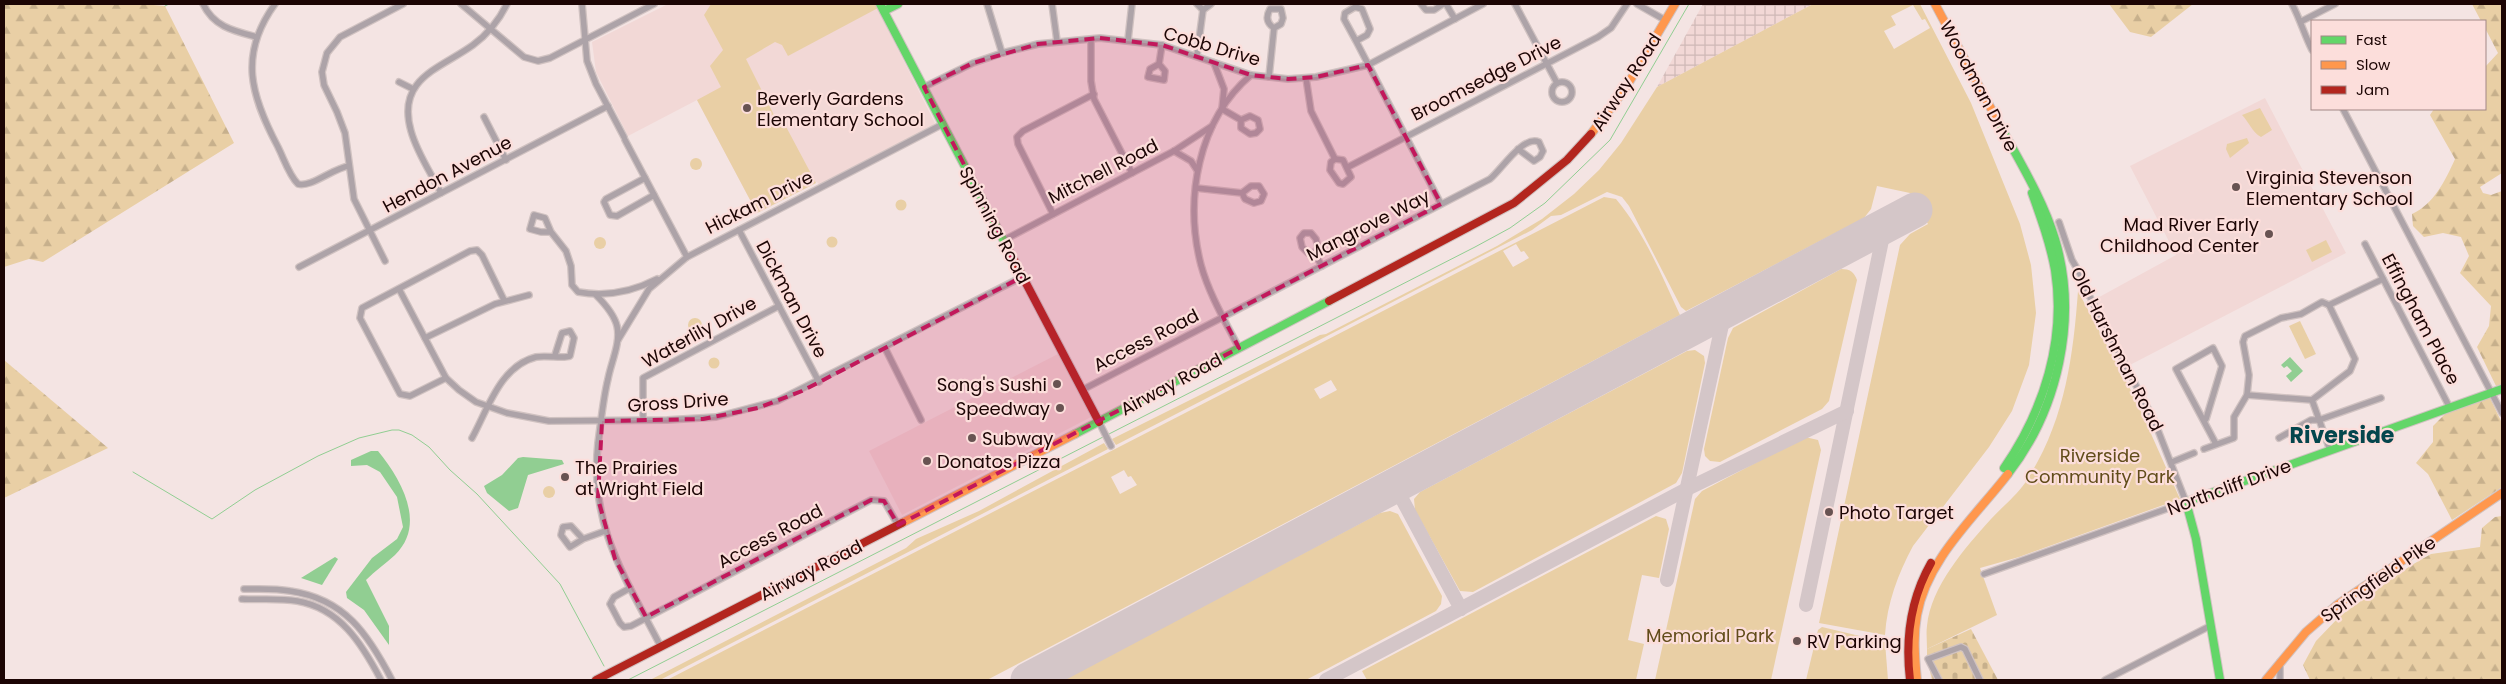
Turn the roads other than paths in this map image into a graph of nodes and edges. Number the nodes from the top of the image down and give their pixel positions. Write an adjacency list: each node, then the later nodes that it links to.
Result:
1 (203, 4): 31 (street)
2 (275, 4): 31 (street)
3 (404, 4): 65 (street)
4 (461, 4): 30 (street)
5 (507, 4): 30 (street)
6 (582, 4): 33 (street)
7 (654, 4): 33 (street)
8 (898, 4): 24 (main road)
9 (987, 4): 39 (street)
10 (1052, 4): 36 (street)
11 (1132, 4): 34 (street)
12 (1197, 4): 25 (street)
13 (1210, 4): 25 (street)
14 (1421, 4): 15 (street)
15 (1445, 4): 26 (street)
16 (1483, 4): 26 (street, Cobb Drive)
17 (1515, 4): 43 (street)
18 (1627, 4): 43 (street, Broomsedge Drive)
19 (1637, 4): 27 (street)
20 (1675, 4): 27 (main road, Airway Road)
21 (1935, 4): 67 (main road, Woodman Drive)
22 (2292, 4): 28 (street)
23 (2335, 4): 28 (street)
24 (882, 7): 50 (main road, Spinning Road)
25 (1203, 10): 40 (street)
26 (1455, 19): 44 (street, Cobb Drive)
27 (1666, 20): 101 (main road, Airway Road)
28 (2302, 22): 38 (street)
29 (1274, 28): 46 (street)
30 (490, 29): 33 (street); 51 (street)
31 (257, 37): 65 (street)
32 (1091, 38): 34 (street, Cobb Drive); 36 (street, Cobb Drive); 52 (street)
33 (584, 40): 53 (street)
34 (1128, 40): 37 (street, Cobb Drive)
35 (1356, 41): 35 (street); 44 (street)
36 (1057, 42): 39 (street, Cobb Drive)
37 (1162, 45): 40 (street, Cobb Drive); 42 (street)
38 (2311, 48)
39 (1002, 53): 50 (street, Cobb Drive)
40 (1197, 55): 41 (street, Cobb Drive)
41 (1214, 63): 45 (street, Cobb Drive); 54 (street)
42 (1159, 64)
43 (1547, 64): 49 (street); 60 (street, Broomsedge Drive)
44 (1368, 65): 47 (street, Cobb Drive); 60 (street)
45 (1251, 75): 46 (street, Cobb Drive); 54 (street)
46 (1269, 77): 47 (street, Cobb Drive)
47 (1306, 78): 63 (street)
48 (399, 82): 51 (street)
49 (1556, 83)
50 (924, 87): 58 (main road, Spinning Road)
51 (413, 89): 72 (street)
52 (1094, 94): 69 (street); 76 (street)
53 (608, 106): 64 (street, Hendon Avenue); 70 (street)
54 (1222, 109): 57 (street); 59 (street)
55 (2344, 110): 107 (street)
56 (484, 117): 64 (street)
57 (1240, 120)
58 (943, 124): 78 (street, Hickam Drive); 81 (main road, Spinning Road)
59 (1213, 124): 62 (street, Mitchell Road); 68 (street)
60 (1406, 137): 66 (street, Broomsedge Drive); 75 (street)
61 (1518, 149): 75 (street, Mangrove Way)
62 (1174, 152): 68 (street); 69 (street, Mitchell Road)
63 (1335, 159): 66 (street); 66 (street)
64 (506, 160): 72 (street, Hendon Avenue)
65 (349, 166): 79 (street)
66 (1348, 167)
67 (2022, 168): 144 (main road, Woodman Drive); 145 (main road, Woodman Drive)
68 (1197, 170): 71 (street)
69 (1132, 173): 76 (street, Mitchell Road)
70 (645, 178): 74 (street); 74 (street)
71 (1196, 188): 73 (street); 97 (street)
72 (442, 193): 79 (street, Hendon Avenue)
73 (1242, 193)
74 (654, 195): 84 (street)
75 (1441, 204): 86 (street, Mangrove Way)
76 (1053, 214): 81 (street, Mitchell Road)
77 (2060, 222): 127 (street, Old Harshman Road)
78 (739, 230): 84 (street, Hickam Drive); 96 (street, Dickman Drive)
79 (369, 231): 85 (street); 87 (street, Hendon Avenue)
80 (551, 232): 92 (street)
81 (1004, 240): 89 (main road, Spinning Road)
82 (2365, 244): 90 (street, Effingham Place)
83 (1314, 253): 86 (street)
84 (687, 257): 88 (street, Hickam Drive)
85 (385, 262)
86 (1322, 266): 97 (street, Mangrove Way)
87 (299, 268)
88 (661, 277): 92 (street); 99 (street, Hickam Drive)
89 (1022, 277): 100 (street, Gross Drive); 105 (main road, Spinning Road)
90 (2383, 279): 95 (street); 112 (street, Effingham Place)
91 (399, 289): 94 (street); 98 (street, Gross Drive); 103 (street)
92 (596, 294): 99 (street, Hickam Drive)
93 (530, 295): 94 (street)
94 (504, 300): 98 (street)
95 (2329, 305): 108 (street); 110 (street)
96 (779, 306): 104 (street, Dickman Drive); 115 (street, Waterlily Drive)
97 (1223, 317): 101 (street); 105 (street, Access Road)
98 (425, 338): 103 (street, Gross Drive)
99 (618, 340): 118 (street, Hickam Drive)
100 (885, 348): 104 (street, Gross Drive); 116 (street)
101 (1239, 348): 119 (main road, Airway Road)
102 (555, 355): 102 (street); 111 (street)
103 (446, 378): 111 (street, Gross Drive)
104 (819, 382): 115 (street, Gross Drive)
105 (1082, 390): 119 (main road, Spinning Road)
106 (2502, 390): 107 (main road, Northcliff Drive)
107 (2492, 393): 112 (main road, Northcliff Drive); 113 (street)
108 (2247, 395): 110 (street); 123 (street)
109 (2381, 398): 117 (street)
110 (2312, 400): 117 (street)
111 (488, 407): 118 (street, Gross Drive); 120 (street)
112 (2450, 408): 125 (main road, Northcliff Drive)
113 (2502, 413)
114 (2206, 419): 123 (street)
115 (643, 420): 118 (street, Gross Drive)
116 (921, 420)
117 (2319, 420): 121 (street); 125 (street)
118 (602, 421): 131 (street, Hickam Drive)
119 (1098, 422): 122 (street, Spinning Road); 130 (main road, Airway Road)
120 (472, 438)
121 (2279, 438)
122 (1110, 443)
123 (2216, 444): 124 (street)
124 (2204, 449)
125 (2330, 450): 129 (main road, Northcliff Drive)
126 (2194, 453): 127 (street)
127 (2172, 462): 129 (street, Old Harshman Road)
128 (2502, 493): 140 (main road, Springfield Pike)
129 (2186, 502): 133 (street, Northcliff Drive); 138 (main road, Old Harshman Road)
130 (898, 525): 137 (street, Access Road); 139 (main road, Airway Road)
131 (605, 531): 132 (street); 134 (street, Hickam Drive)
132 (583, 539)
133 (1984, 574)
134 (630, 588): 137 (street, Hickam Drive); 137 (street)
135 (244, 589): 142 (street)
136 (242, 599): 141 (street)
137 (646, 617): 139 (street, Hickam Drive)
138 (2210, 626): 148 (street); 149 (main road, Old Harshman Road)
139 (662, 647): 143 (main road, Airway Road)
140 (2280, 662): 150 (main road, Springfield Pike); 151 (street)
141 (381, 680)
142 (392, 680)
143 (596, 680)
144 (1910, 680)
145 (1917, 680)
146 (1938, 680): 147 (street)
147 (1980, 680)
148 (2105, 680)
149 (2220, 680)
150 (2266, 680)
151 (2280, 680)

